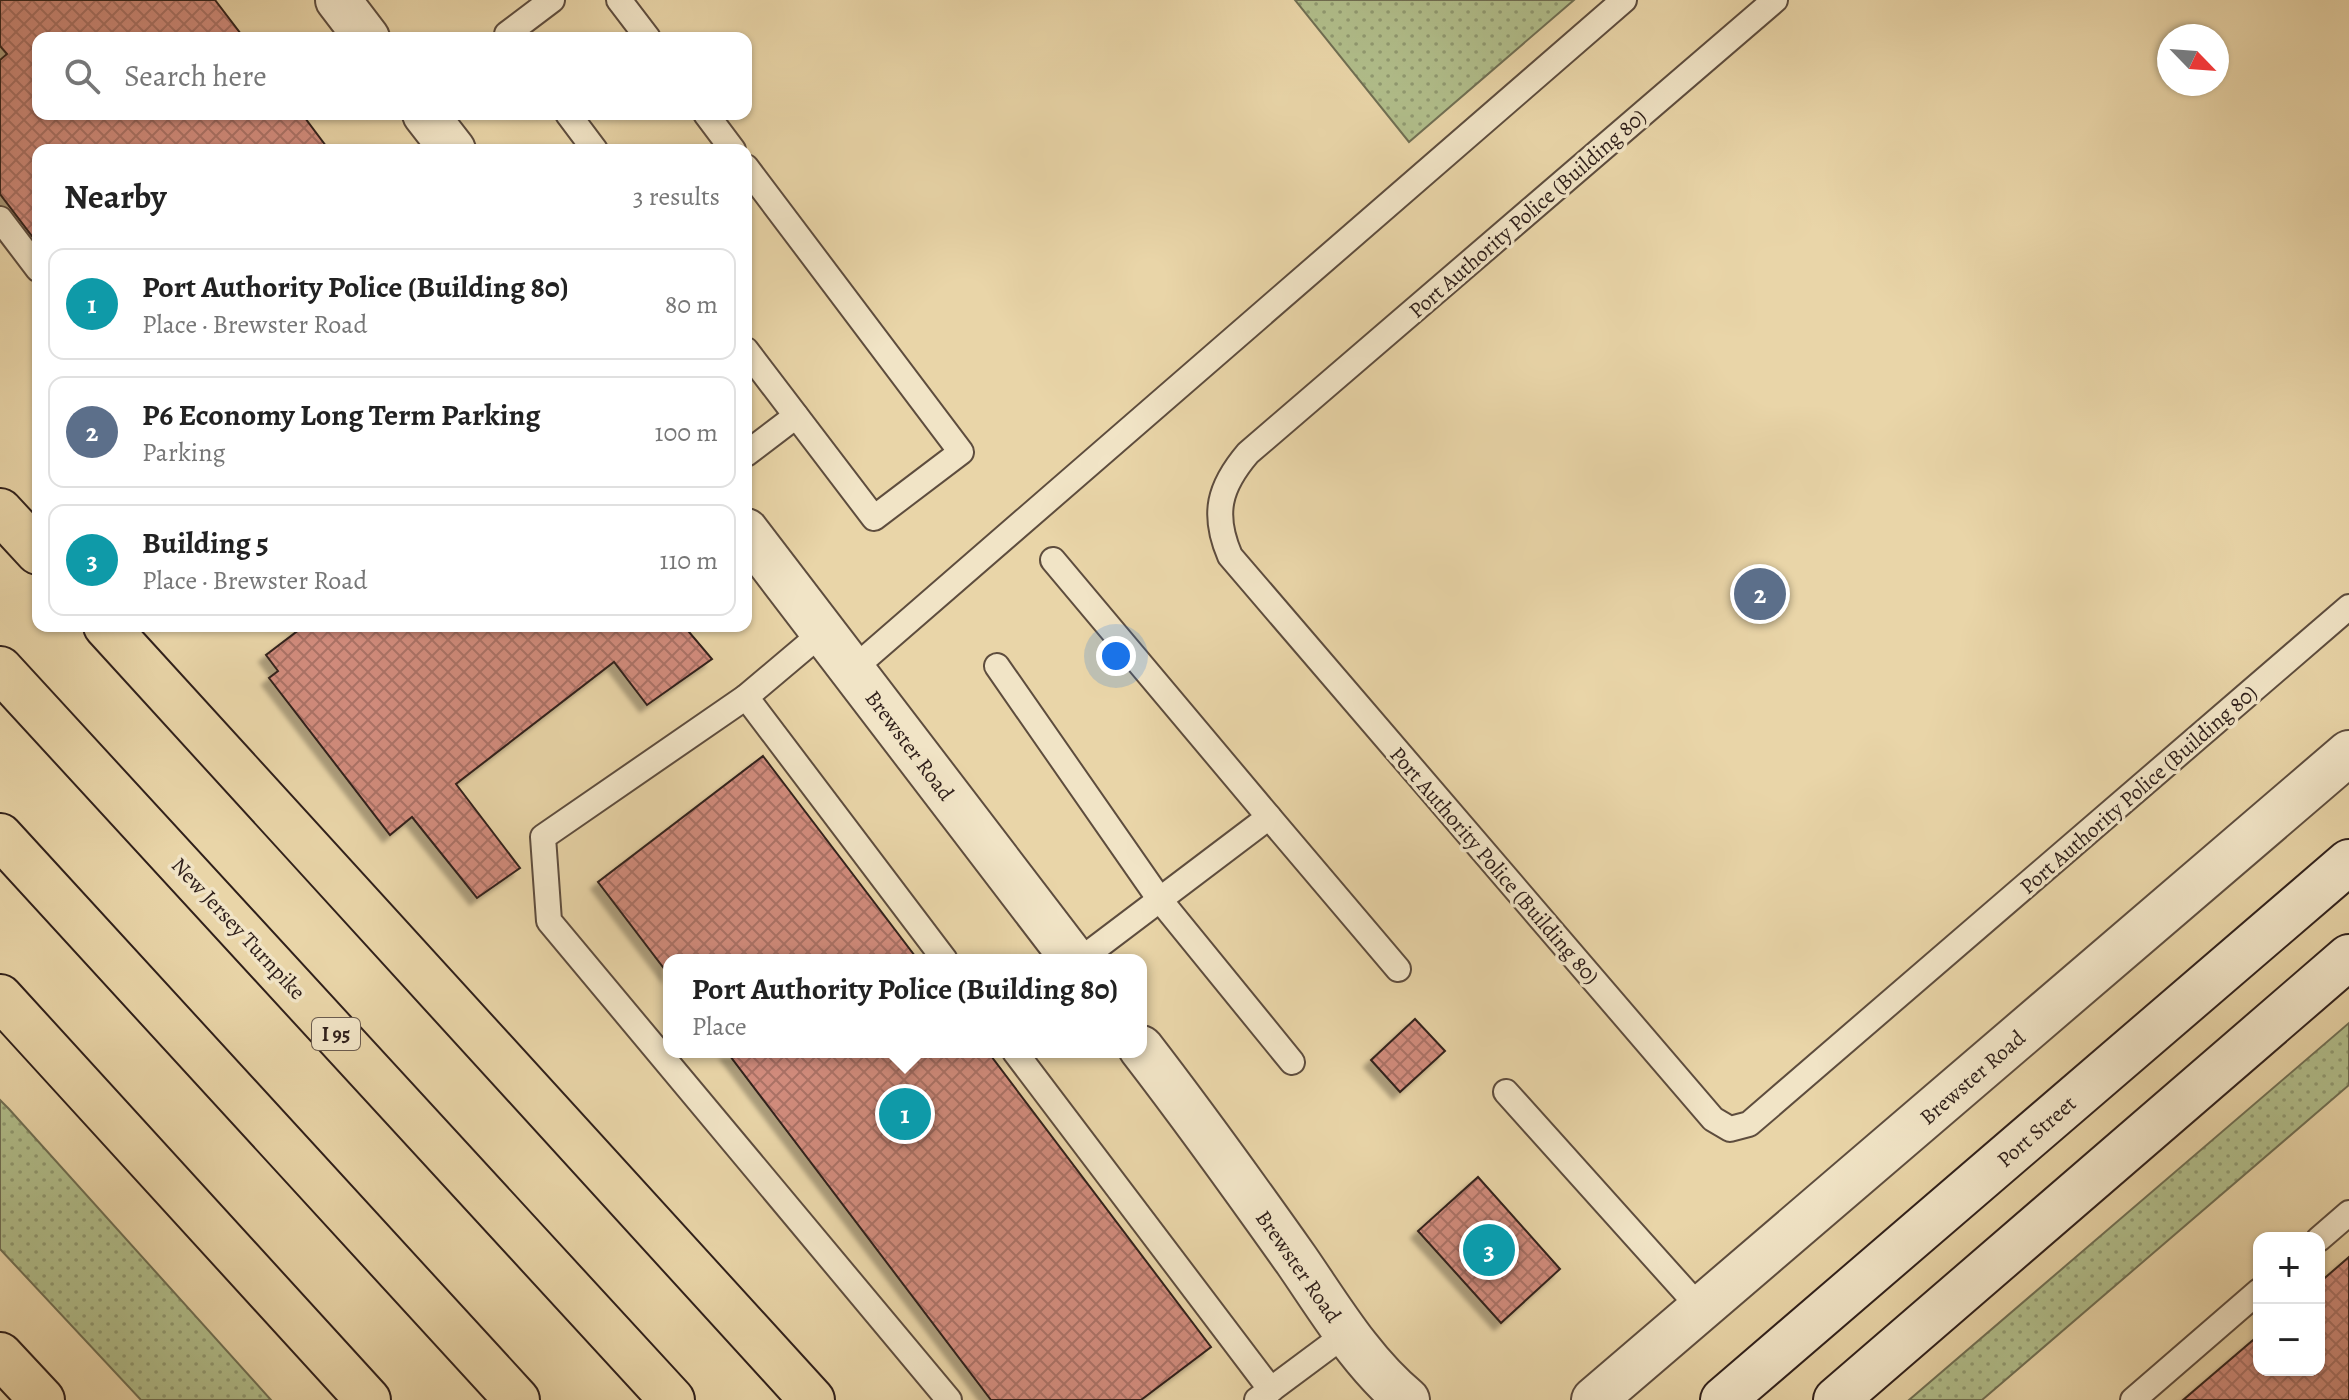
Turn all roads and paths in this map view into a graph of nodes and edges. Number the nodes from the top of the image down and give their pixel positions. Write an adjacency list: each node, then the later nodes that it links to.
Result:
1 (338, 0): 6 (street)
2 (552, 0): 7 (lane)
3 (619, 0): 8 (lane)
4 (1624, 0): 30 (lane)
5 (1775, 0): 25 (lane, Port Authority Police (Building 80))
6 (362, 32)
7 (510, 32)
8 (643, 32)
9 (430, 120): 12 (street)
10 (572, 120): 13 (lane)
11 (710, 120): 14 (lane)
12 (448, 144)
13 (590, 144)
14 (728, 144)
15 (752, 175): 19 (lane)
16 (0, 219): 17 (lane)
17 (32, 261)
18 (752, 358): 19 (lane)
19 (796, 416): 20 (lane)
20 (752, 449)
21 (0, 511): 23 (highway)
22 (752, 539): 27 (street, Brewster Road)
23 (32, 546)
24 (1053, 560): 33 (lane)
25 (2349, 607)
26 (111, 632): 60 (highway)
27 (823, 632): 30 (street, Brewster Road); 31 (lane)
28 (997, 666): 36 (lane)
29 (0, 669): 59 (highway, New Jersey Turnpike / I 95)
30 (852, 670): 38 (street, Brewster Road)
31 (746, 697): 37 (lane); 44 (lane)
32 (2349, 753): 52 (street, Brewster Road)
33 (1269, 817): 36 (lane); 41 (lane)
34 (0, 836): 58 (highway)
35 (2349, 862): 64 (street, Port Street)
36 (1160, 900): 39 (lane); 47 (lane)
37 (940, 954)
38 (1069, 954)
39 (1088, 954)
40 (2349, 957): 65 (street)
41 (1398, 969)
42 (0, 997): 57 (highway)
43 (1147, 1056): 53 (street, Brewster Road)
44 (663, 1058)
45 (663, 1058): 61 (lane)
46 (1019, 1058): 55 (lane)
47 (1292, 1062)
48 (1506, 1092): 52 (lane)
49 (2349, 1213): 50 (lane)
50 (2325, 1234)
51 (2253, 1296): 66 (lane)
52 (1701, 1309): 63 (street, Brewster Road)
53 (1347, 1333): 55 (lane); 62 (street, Brewster Road)
54 (0, 1355): 56 (highway)
55 (1264, 1395)
56 (42, 1400)
57 (368, 1400)
58 (517, 1400)
59 (672, 1400)
60 (812, 1400)
61 (949, 1400)
62 (1407, 1400)
63 (1594, 1400)
64 (1723, 1400)
65 (1836, 1400)
66 (2133, 1400)

